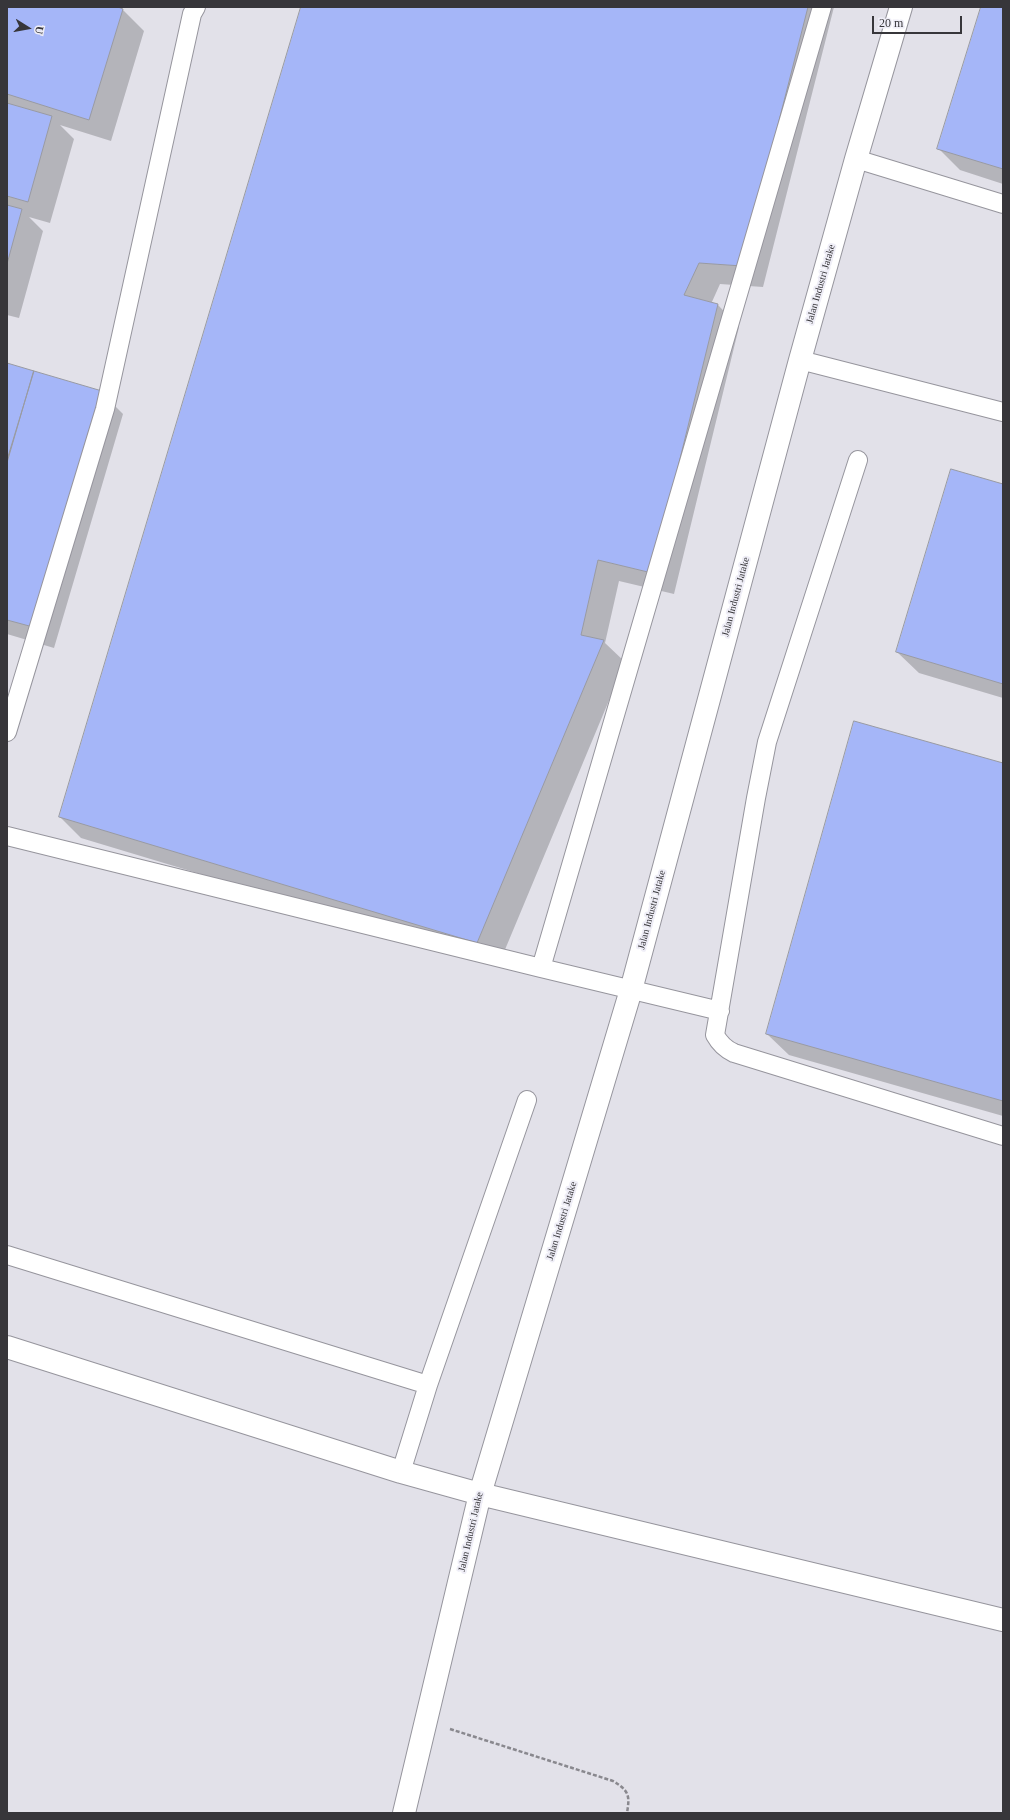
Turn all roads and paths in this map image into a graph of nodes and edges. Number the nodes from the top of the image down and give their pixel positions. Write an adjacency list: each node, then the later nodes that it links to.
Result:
1 (196, 7): 9 (lane)
2 (822, 7): 11 (lane)
3 (901, 7): 4 (street, Jalan Industri Jatake)
4 (856, 159): 5 (lane); 6 (street, Jalan Industri Jatake)
5 (1003, 204)
6 (800, 360): 7 (lane); 12 (street, Jalan Industri Jatake)
7 (1003, 412)
8 (858, 460): 13 (lane)
9 (7, 732)
10 (7, 836): 11 (lane)
11 (541, 968): 12 (lane)
12 (631, 990): 13 (lane); 20 (street, Jalan Industri Jatake)
13 (720, 1011): 15 (lane)
14 (527, 1100): 18 (lane)
15 (1003, 1136)
16 (7, 1255): 18 (lane)
17 (7, 1347): 19 (street)
18 (428, 1385): 19 (lane)
19 (401, 1472): 20 (street)
20 (480, 1494): 21 (street); 22 (street, Jalan Industri Jatake)
21 (1003, 1620)
22 (426, 1724): 23 (street, Jalan Industri Jatake); 24 (path)
23 (404, 1813)
24 (627, 1813)

